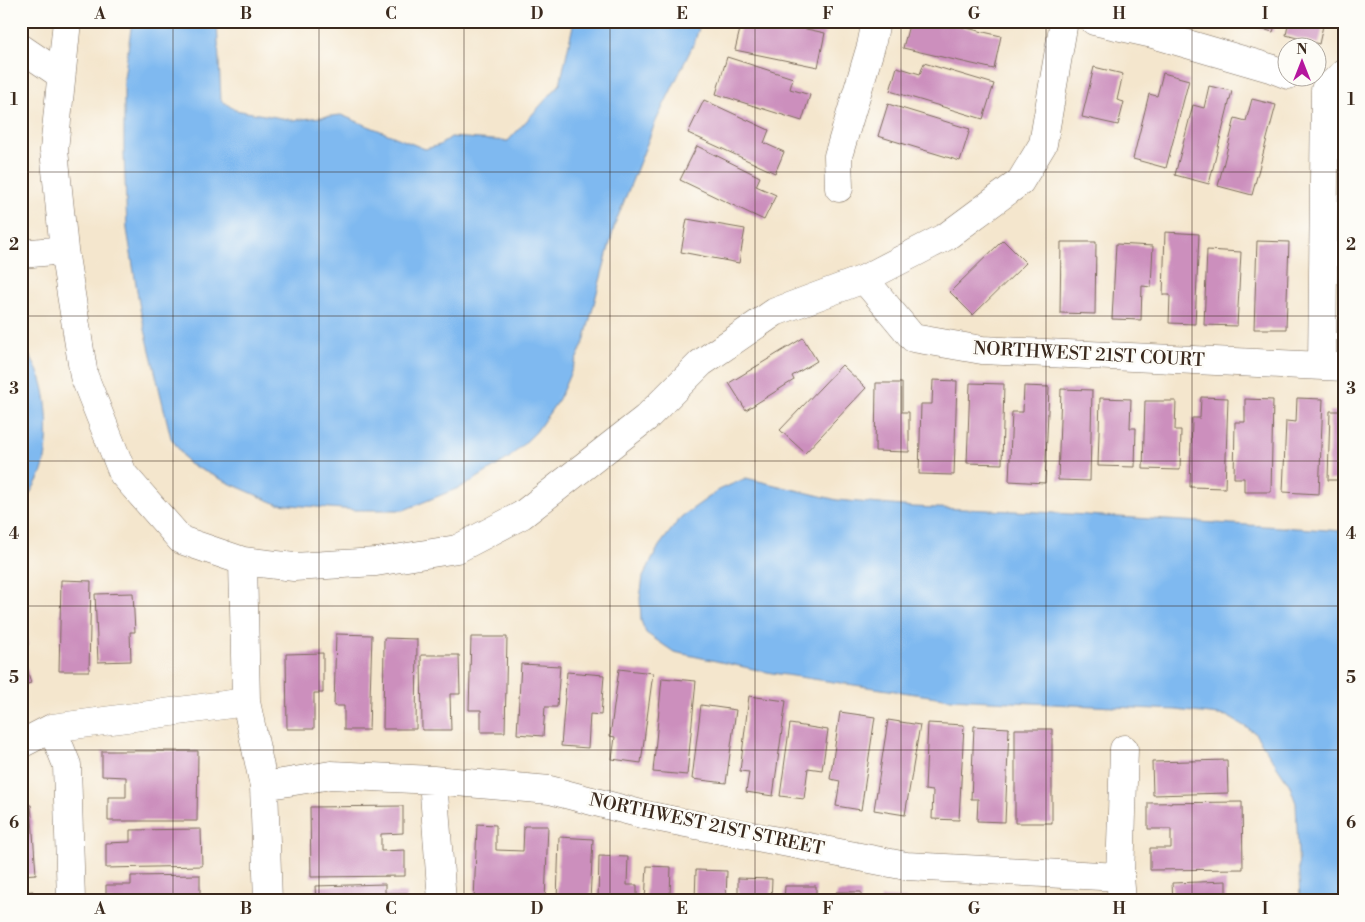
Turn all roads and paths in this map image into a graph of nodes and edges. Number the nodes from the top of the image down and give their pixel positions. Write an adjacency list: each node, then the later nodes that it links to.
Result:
1 (67, 21): 7 (street)
2 (876, 21): 9 (street)
3 (1064, 21): 12 (street)
4 (1094, 21): 6 (street)
5 (21, 48): 7 (street)
6 (1278, 71)
7 (61, 76): 10 (street)
8 (1334, 82): 13 (street)
9 (839, 188)
10 (64, 250): 11 (street); 14 (street)
11 (21, 254)
12 (864, 279): 13 (street, NORTHWEST 21ST COURT); 14 (street)
13 (1333, 367)
14 (243, 561): 15 (street)
15 (246, 702): 16 (street); 20 (street)
16 (52, 728): 17 (street); 22 (street)
17 (21, 744)
18 (1124, 749): 21 (street)
19 (433, 780): 20 (street, NORTHWEST 21ST STREET); 21 (street, NORTHWEST 21ST STREET); 24 (street)
20 (264, 786): 23 (street)
21 (1121, 889)
22 (71, 901)
23 (268, 901)
24 (442, 901)

